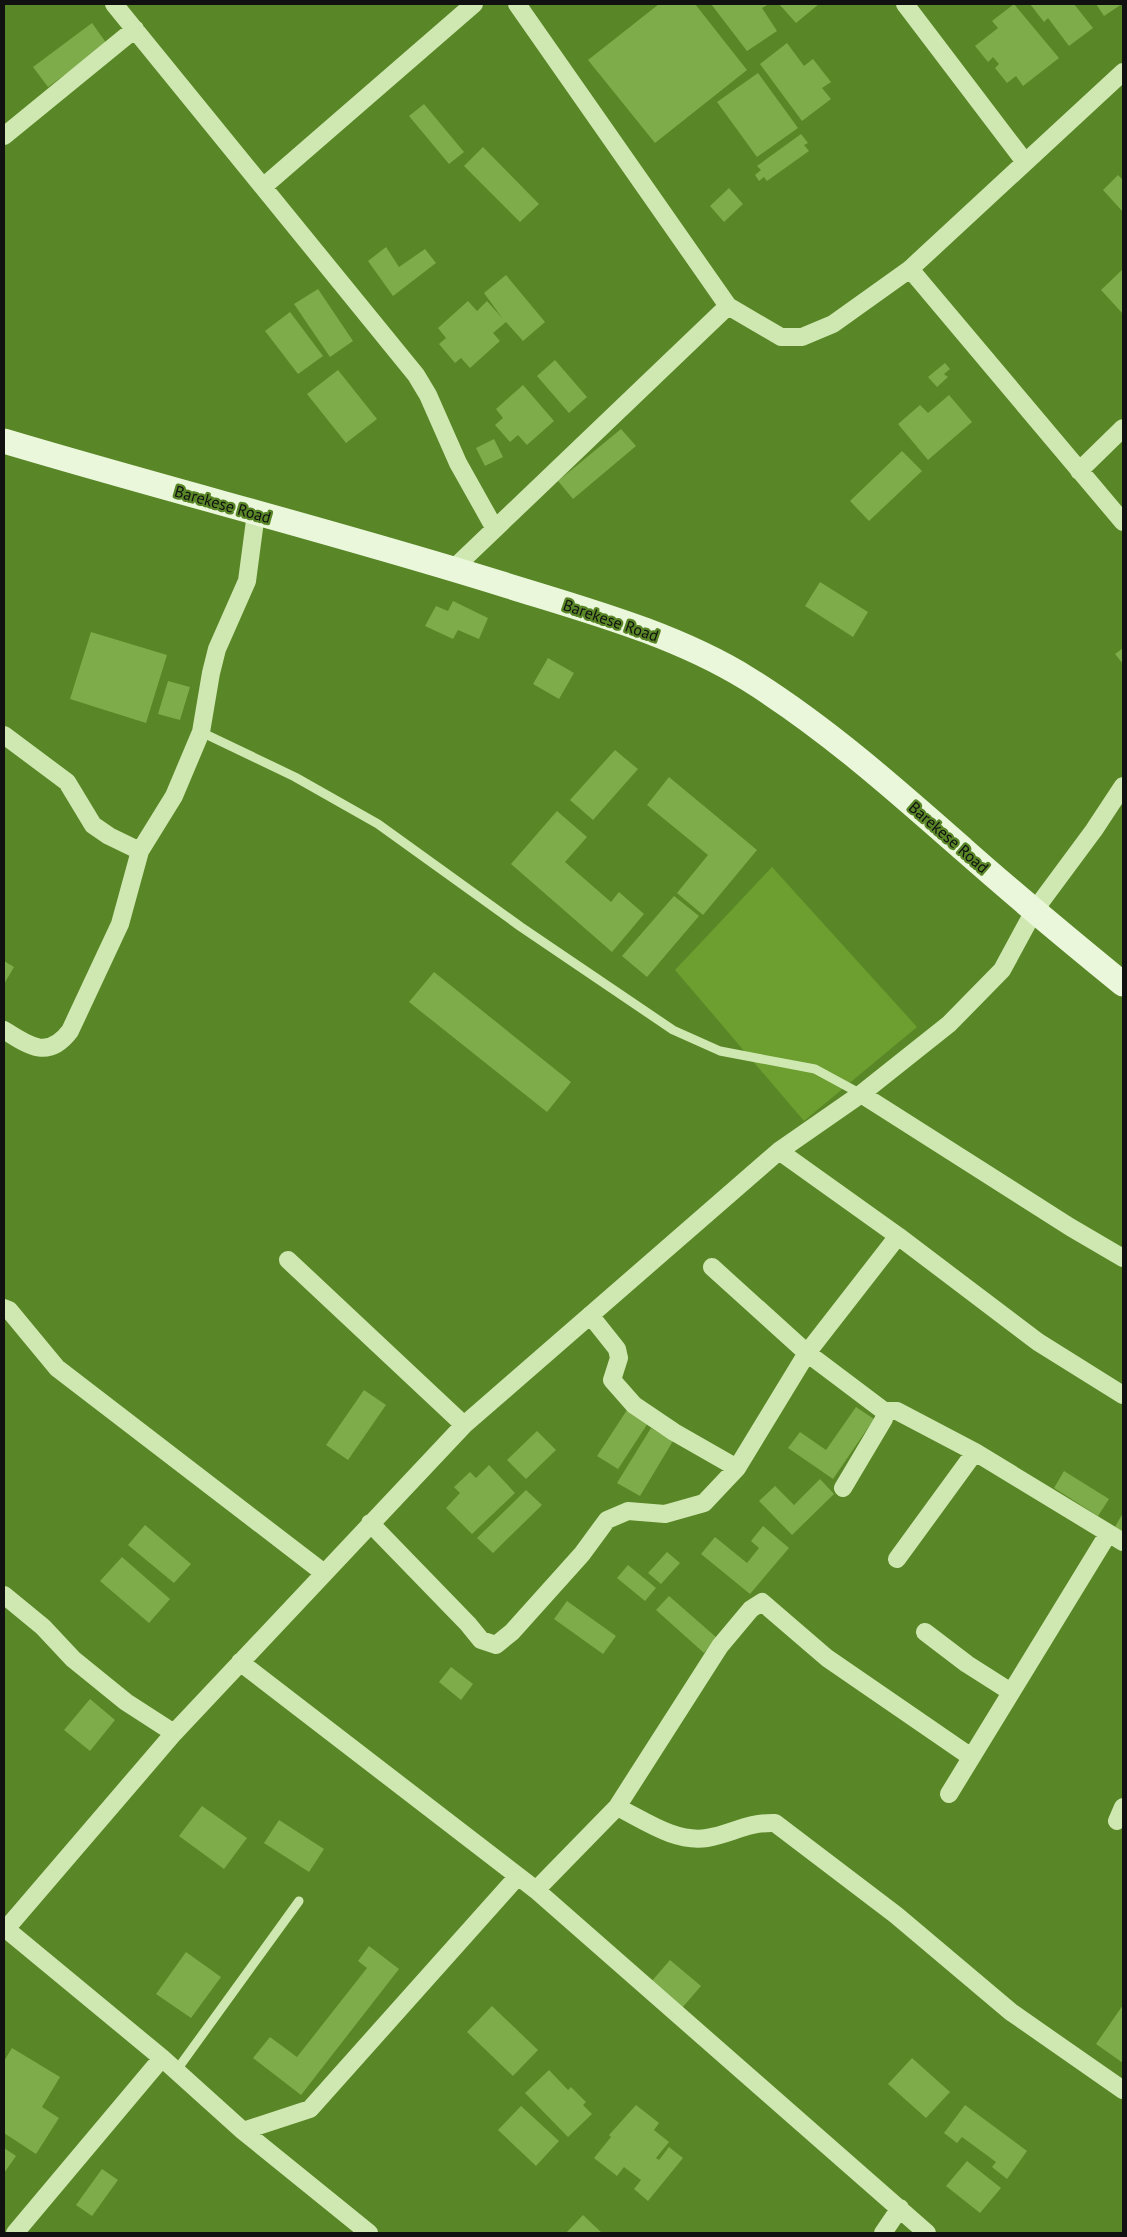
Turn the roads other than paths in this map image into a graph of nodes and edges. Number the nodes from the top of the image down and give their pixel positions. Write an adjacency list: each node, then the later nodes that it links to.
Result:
1 (114, 4): 5 (street)
2 (474, 4): 9 (street)
3 (517, 4): 11 (street)
4 (905, 4): 8 (street)
5 (135, 29): 7 (street); 9 (street)
6 (1123, 72): 8 (street)
7 (4, 136)
8 (1025, 162): 10 (street)
9 (263, 187): 17 (street)
10 (910, 269): 11 (street); 14 (street)
11 (728, 306): 17 (street)
12 (1123, 428): 14 (street)
13 (4, 441): 15 (main road, Barekese Road)
14 (1079, 471): 16 (street)
15 (256, 513): 18 (main road, Barekese Road); 19 (street)
16 (1123, 522)
17 (495, 529): 18 (street)
18 (453, 569): 23 (main road, Barekese Road)
19 (202, 732): 22 (street); 26 (lane)
20 (4, 735): 22 (street)
21 (1123, 786): 23 (street)
22 (140, 851): 25 (street)
23 (1034, 911): 24 (main road, Barekese Road); 26 (street)
24 (1123, 984)
25 (4, 1030)
26 (861, 1094): 27 (street); 29 (street)
27 (779, 1151): 28 (street); 33 (street)
28 (898, 1236): 34 (street); 35 (street)
29 (1123, 1258)
30 (288, 1260): 37 (street)
31 (712, 1267): 34 (street)
32 (4, 1308): 44 (street)
33 (590, 1315): 37 (street); 39 (street)
34 (807, 1353): 36 (street); 39 (street)
35 (1123, 1395)
36 (884, 1411): 38 (street); 40 (street)
37 (464, 1425): 41 (street)
38 (975, 1452): 42 (street); 43 (street)
39 (737, 1468): 41 (street)
40 (843, 1488)
41 (370, 1523): 44 (street)
42 (1116, 1538): 48 (street)
43 (897, 1559)
44 (324, 1573): 47 (street)
45 (4, 1595): 49 (street)
46 (925, 1632): 48 (street)
47 (240, 1662): 49 (street); 53 (street)
48 (1012, 1692): 50 (street)
49 (174, 1733): 56 (street)
50 (971, 1757): 51 (street); 52 (street)
51 (949, 1794)
52 (617, 1806): 54 (street); 59 (street)
53 (518, 1876): 54 (street); 60 (street)
54 (536, 1890): 61 (street)
55 (299, 1901): 58 (lane)
56 (5, 1928): 57 (street)
57 (162, 2058): 58 (street); 62 (street)
58 (176, 2071): 60 (street)
59 (1123, 2090)
60 (243, 2131): 63 (street)
61 (900, 2208): 64 (street); 65 (street)
62 (15, 2233)
63 (369, 2233)
64 (884, 2233)
65 (927, 2233)

